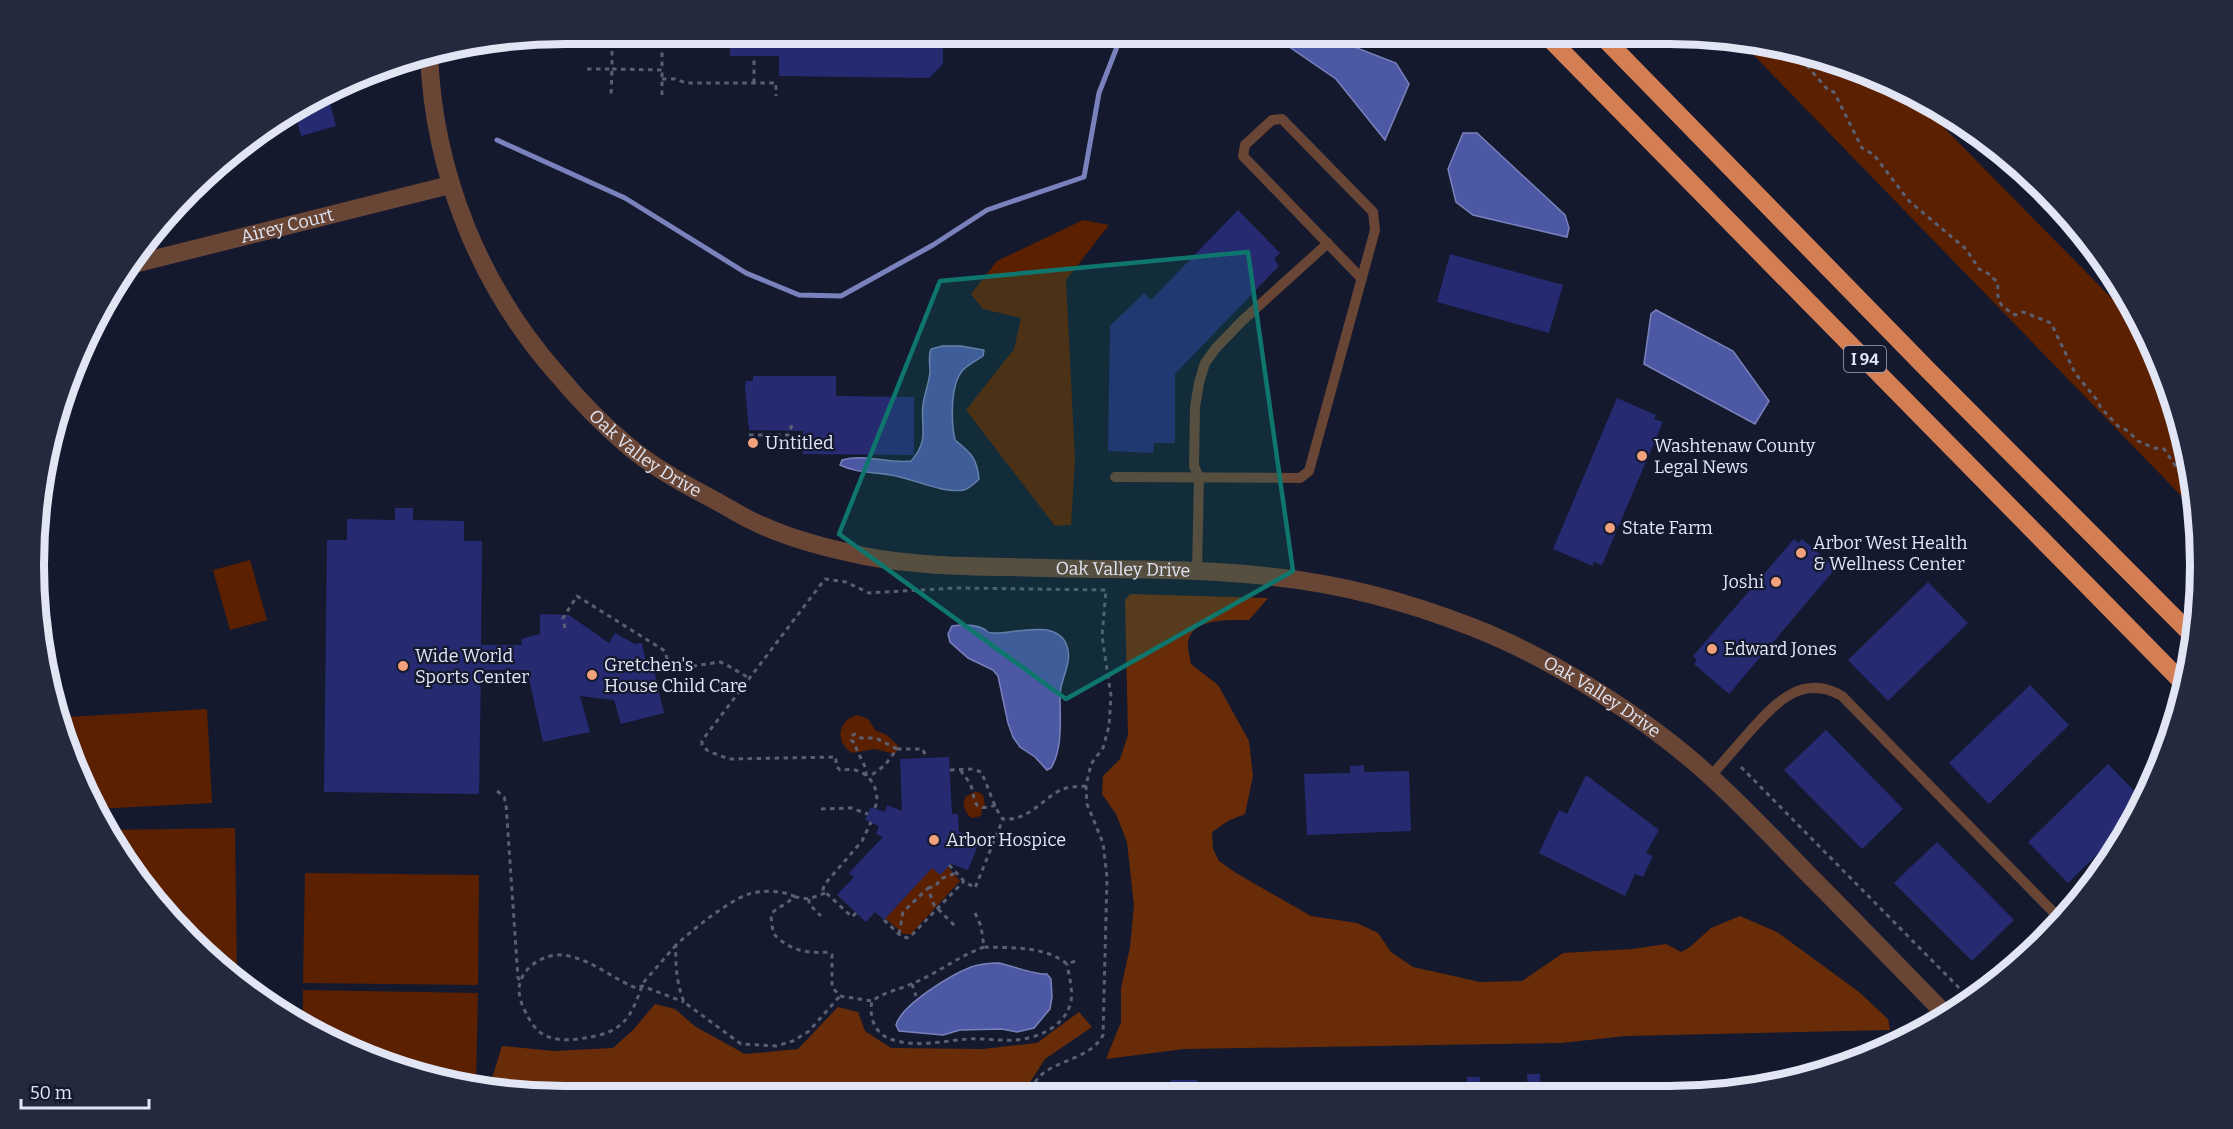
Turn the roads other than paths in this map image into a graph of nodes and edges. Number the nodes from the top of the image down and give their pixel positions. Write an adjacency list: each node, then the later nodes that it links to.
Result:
1 (1555, 44): 12 (highway, I 94)
2 (1610, 44): 11 (highway, I 94)
3 (429, 61): 4 (street, Oak Valley Drive)
4 (450, 185): 6 (street, Airey Court); 10 (street, Oak Valley Drive)
5 (1328, 243): 7 (lane); 7 (lane); 9 (lane)
6 (140, 263)
7 (1362, 279): 9 (lane)
8 (1115, 477): 9 (lane)
9 (1199, 478): 10 (lane)
10 (1197, 571): 13 (street, Oak Valley Drive)
11 (2185, 628)
12 (2177, 677)
13 (1711, 776): 14 (lane); 15 (street, Oak Valley Drive)
14 (2055, 914)
15 (1940, 1009)

